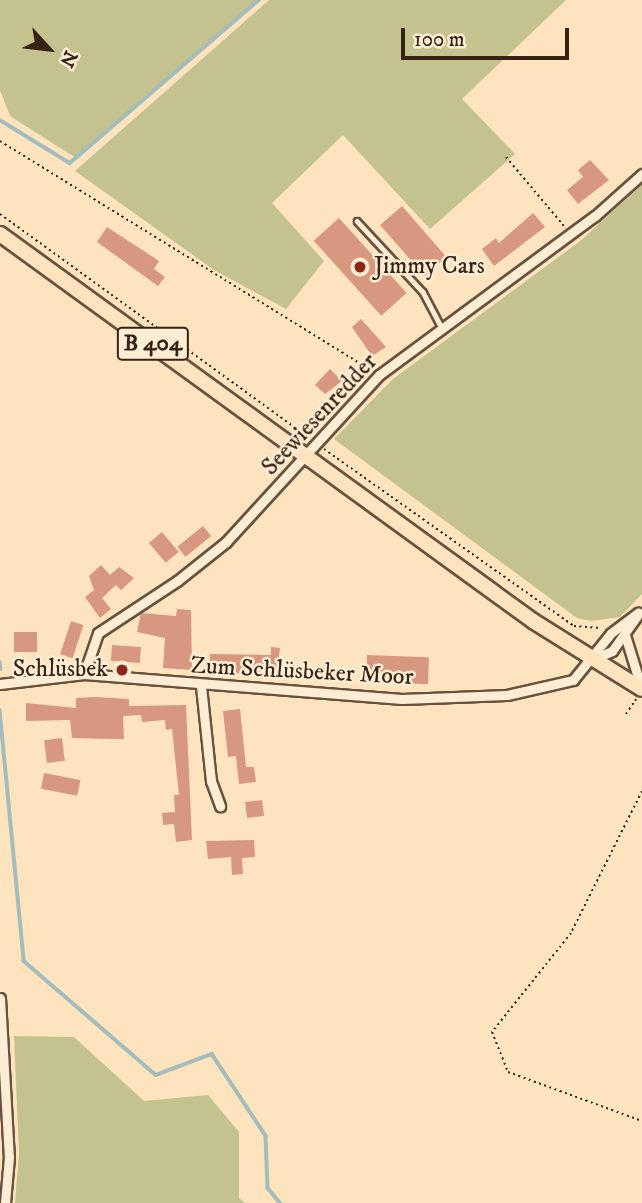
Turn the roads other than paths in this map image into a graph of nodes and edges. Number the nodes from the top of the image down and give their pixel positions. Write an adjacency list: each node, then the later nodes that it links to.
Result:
1 (642, 174): 4 (street, Seewiesenredder)
2 (357, 221): 4 (lane)
3 (0, 234): 5 (main road, B 404)
4 (442, 328): 5 (street, Seewiesenredder)
5 (306, 454): 8 (main road, B 404); 9 (street, Seewiesenredder)
6 (640, 611): 7 (street); 8 (street)
7 (625, 635): 8 (street); 12 (street)
8 (592, 660): 11 (street, Zum Schlüsbeker Moor); 12 (main road, B 404)
9 (84, 674): 10 (street, Zum Schlüsbeker Moor); 11 (street, Zum Schlüsbeker Moor)
10 (0, 684)
11 (201, 686): 13 (street)
12 (642, 689)
13 (220, 806)
14 (0, 998): 15 (street)
15 (5, 1203)

